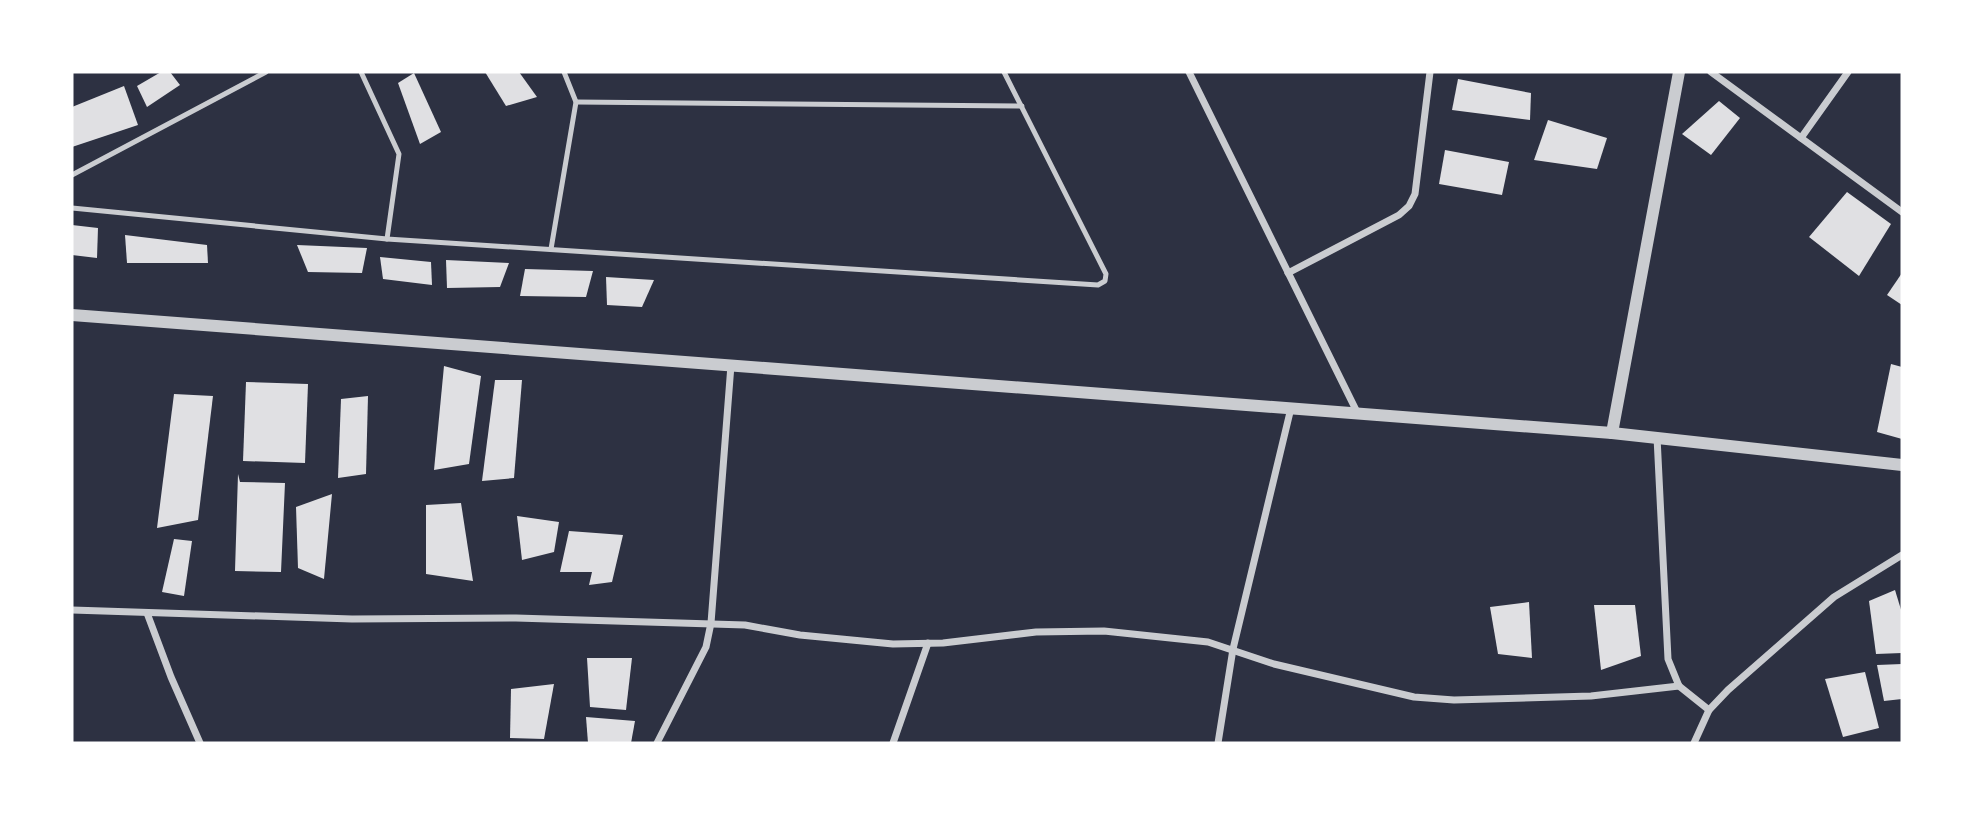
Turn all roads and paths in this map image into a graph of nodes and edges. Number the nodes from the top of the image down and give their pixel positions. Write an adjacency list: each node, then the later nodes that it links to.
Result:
1 (266, 72): 13 (lane)
2 (361, 72): 16 (lane)
3 (564, 72): 10 (lane)
4 (1004, 72): 11 (lane)
5 (1189, 72): 18 (street)
6 (1430, 72): 18 (street)
7 (1679, 72): 23 (street)
8 (1712, 72): 12 (street)
9 (1848, 72): 12 (street)
10 (576, 102): 11 (lane); 17 (lane)
11 (1022, 106): 17 (lane)
12 (1801, 138): 15 (street)
13 (72, 175)
14 (72, 208): 16 (lane)
15 (1902, 212)
16 (387, 239): 17 (lane)
17 (551, 248)
18 (1288, 273): 22 (street)
19 (72, 315): 20 (street)
20 (732, 364): 21 (street); 29 (street)
21 (1292, 407): 22 (street); 31 (street)
22 (1357, 412): 23 (street)
23 (1612, 433): 24 (street)
24 (1657, 437): 25 (street); 32 (street)
25 (1902, 465)
26 (1902, 555): 33 (street)
27 (72, 611): 28 (street)
28 (147, 612): 29 (street); 34 (street)
29 (711, 623): 30 (street); 35 (street)
30 (928, 643): 31 (street); 36 (street)
31 (1233, 649): 32 (street); 37 (street)
32 (1679, 686): 33 (street)
33 (1709, 710): 38 (street)
34 (200, 743)
35 (657, 743)
36 (893, 743)
37 (1218, 743)
38 (1694, 743)

